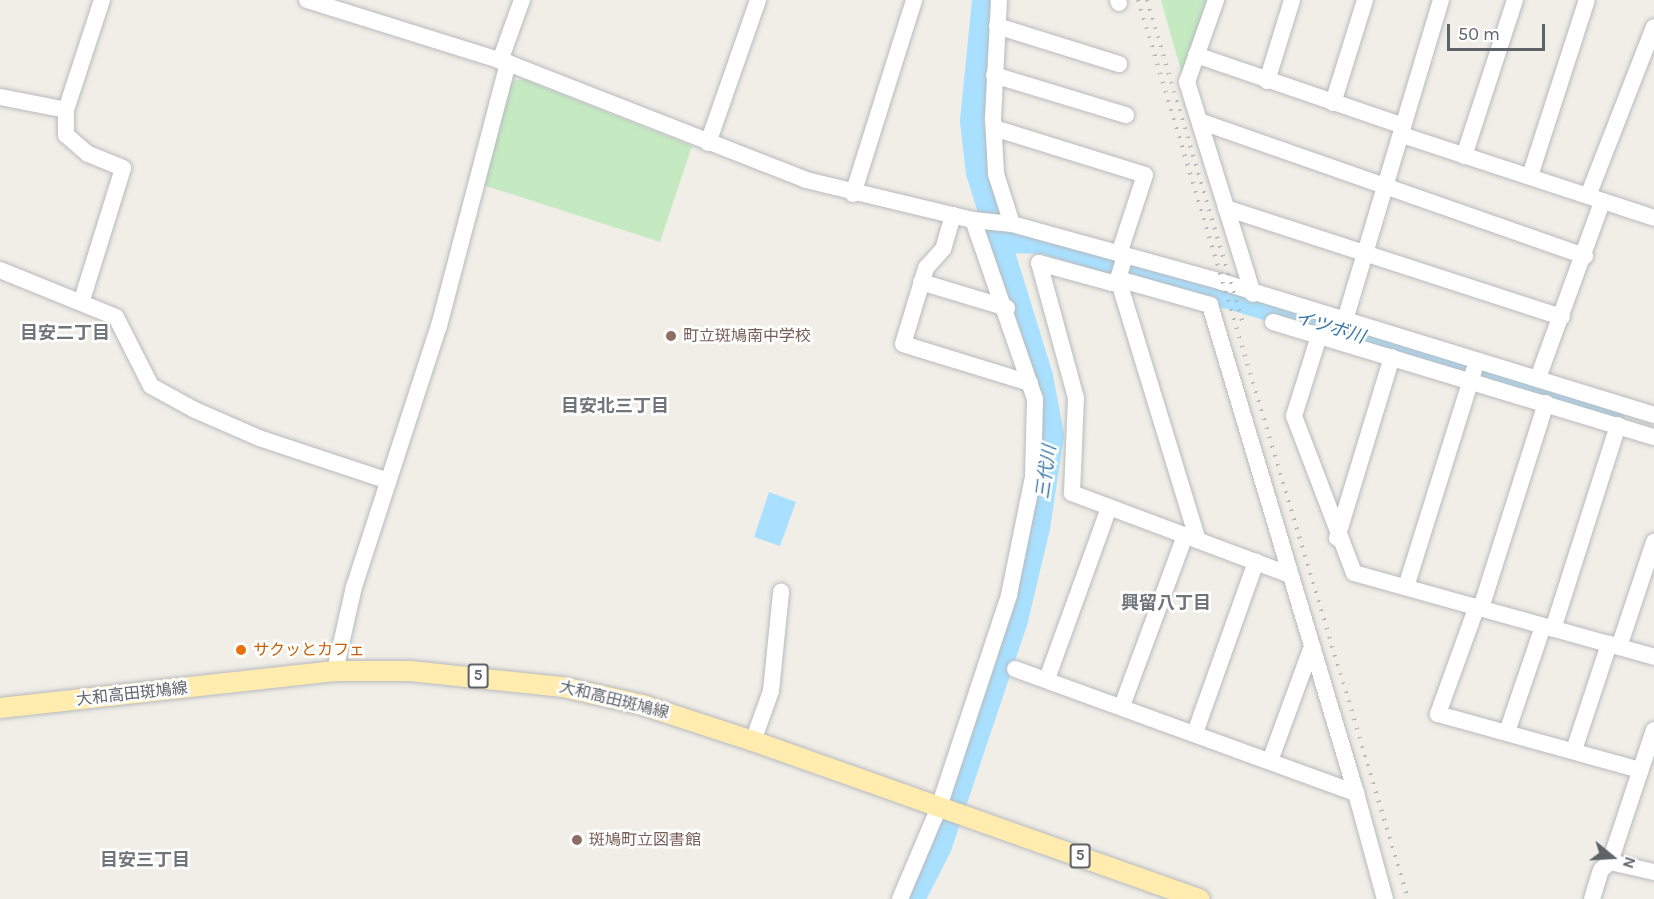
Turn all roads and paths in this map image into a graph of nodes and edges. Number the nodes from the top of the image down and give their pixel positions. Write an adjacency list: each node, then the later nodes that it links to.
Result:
1 (102, 0): 22 (street)
2 (309, 0): 16 (street)
3 (522, 0): 16 (street)
4 (758, 0): 27 (street)
5 (914, 0): 31 (street)
6 (999, 0): 13 (street)
7 (1216, 0): 15 (street)
8 (1292, 0): 19 (street)
9 (1365, 0): 21 (street)
10 (1441, 0): 26 (street)
11 (1515, 0): 28 (street)
12 (1587, 0): 29 (street)
13 (997, 26): 17 (street); 18 (street)
14 (1654, 27): 32 (street)
15 (1197, 55): 19 (street); 24 (street)
16 (504, 62): 27 (street); 59 (street)
17 (1119, 64)
18 (994, 75): 23 (street); 25 (street)
19 (1267, 81): 21 (street)
20 (0, 97): 22 (street)
21 (1333, 104): 26 (street)
22 (66, 110): 45 (street)
23 (1126, 115)
24 (1202, 122): 30 (street); 33 (street)
25 (994, 128): 37 (street); 39 (street)
26 (1403, 130): 28 (street); 30 (street)
27 (708, 143): 31 (street)
28 (1464, 156): 29 (street)
29 (1530, 176): 32 (street)
30 (1387, 188): 38 (street); 40 (street)
31 (853, 194): 34 (street)
32 (1595, 199): 35 (street); 40 (street)
33 (1226, 208): 38 (street); 44 (street)
34 (953, 216): 36 (street); 43 (street)
35 (1654, 218)
36 (973, 220): 37 (street); 46 (street)
37 (1012, 224): 39 (street)
38 (1368, 253): 47 (street); 48 (street)
39 (1122, 255): 42 (street); 44 (street)
40 (1585, 256): 47 (street)
41 (0, 270): 45 (street)
42 (1118, 279): 60 (street); 61 (street); 65 (street)
43 (921, 282): 46 (street); 54 (street)
44 (1253, 294): 48 (street)
45 (82, 300): 59 (street)
46 (1007, 308): 54 (street)
47 (1562, 317): 53 (street)
48 (1345, 320): 52 (street)
49 (1273, 322): 50 (street)
50 (1319, 336): 51 (street); 62 (street)
51 (1392, 357): 52 (street); 62 (street)
52 (1474, 370): 53 (street); 55 (street); 66 (street)
53 (1538, 378): 56 (street)
54 (1030, 383): 86 (street)
55 (1546, 403): 57 (street); 68 (street)
56 (1654, 415)
57 (1618, 425): 58 (street); 69 (street)
58 (1654, 437)
59 (388, 481): 74 (street)
60 (1109, 508): 61 (street); 75 (street)
61 (1191, 538): 64 (street); 76 (street)
62 (1337, 538): 66 (street)
63 (1653, 548): 71 (street)
64 (1256, 562): 65 (street); 80 (street)
65 (1290, 575): 70 (street)
66 (1406, 586): 68 (street)
67 (781, 592): 81 (street)
68 (1479, 607): 69 (street); 79 (street)
69 (1548, 627): 71 (street); 79 (street)
70 (1312, 646): 83 (street); 85 (street)
71 (1614, 646): 72 (street); 82 (street)
72 (1654, 657)
73 (1015, 669): 75 (street)
74 (334, 671): 77 (main road, 大和高田斑鳩線 / 5); 81 (main road, 大和高田斑鳩線 / 5)
75 (1047, 679): 76 (street)
76 (1122, 706): 80 (street)
77 (0, 708)
78 (1654, 730): 84 (street)
79 (1507, 732): 82 (street)
80 (1195, 733): 83 (street)
81 (753, 741): 86 (main road, 大和高田斑鳩線 / 5)
82 (1574, 750): 84 (street)
83 (1270, 761): 85 (street)
84 (1640, 770): 87 (street)
85 (1356, 793): 91 (street)
86 (939, 807): 89 (main road, 大和高田斑鳩線 / 5); 90 (street)
87 (1610, 862): 88 (street); 92 (street)
88 (1654, 872)
89 (1195, 897)
90 (900, 899)
91 (1385, 899)
92 (1592, 899)

